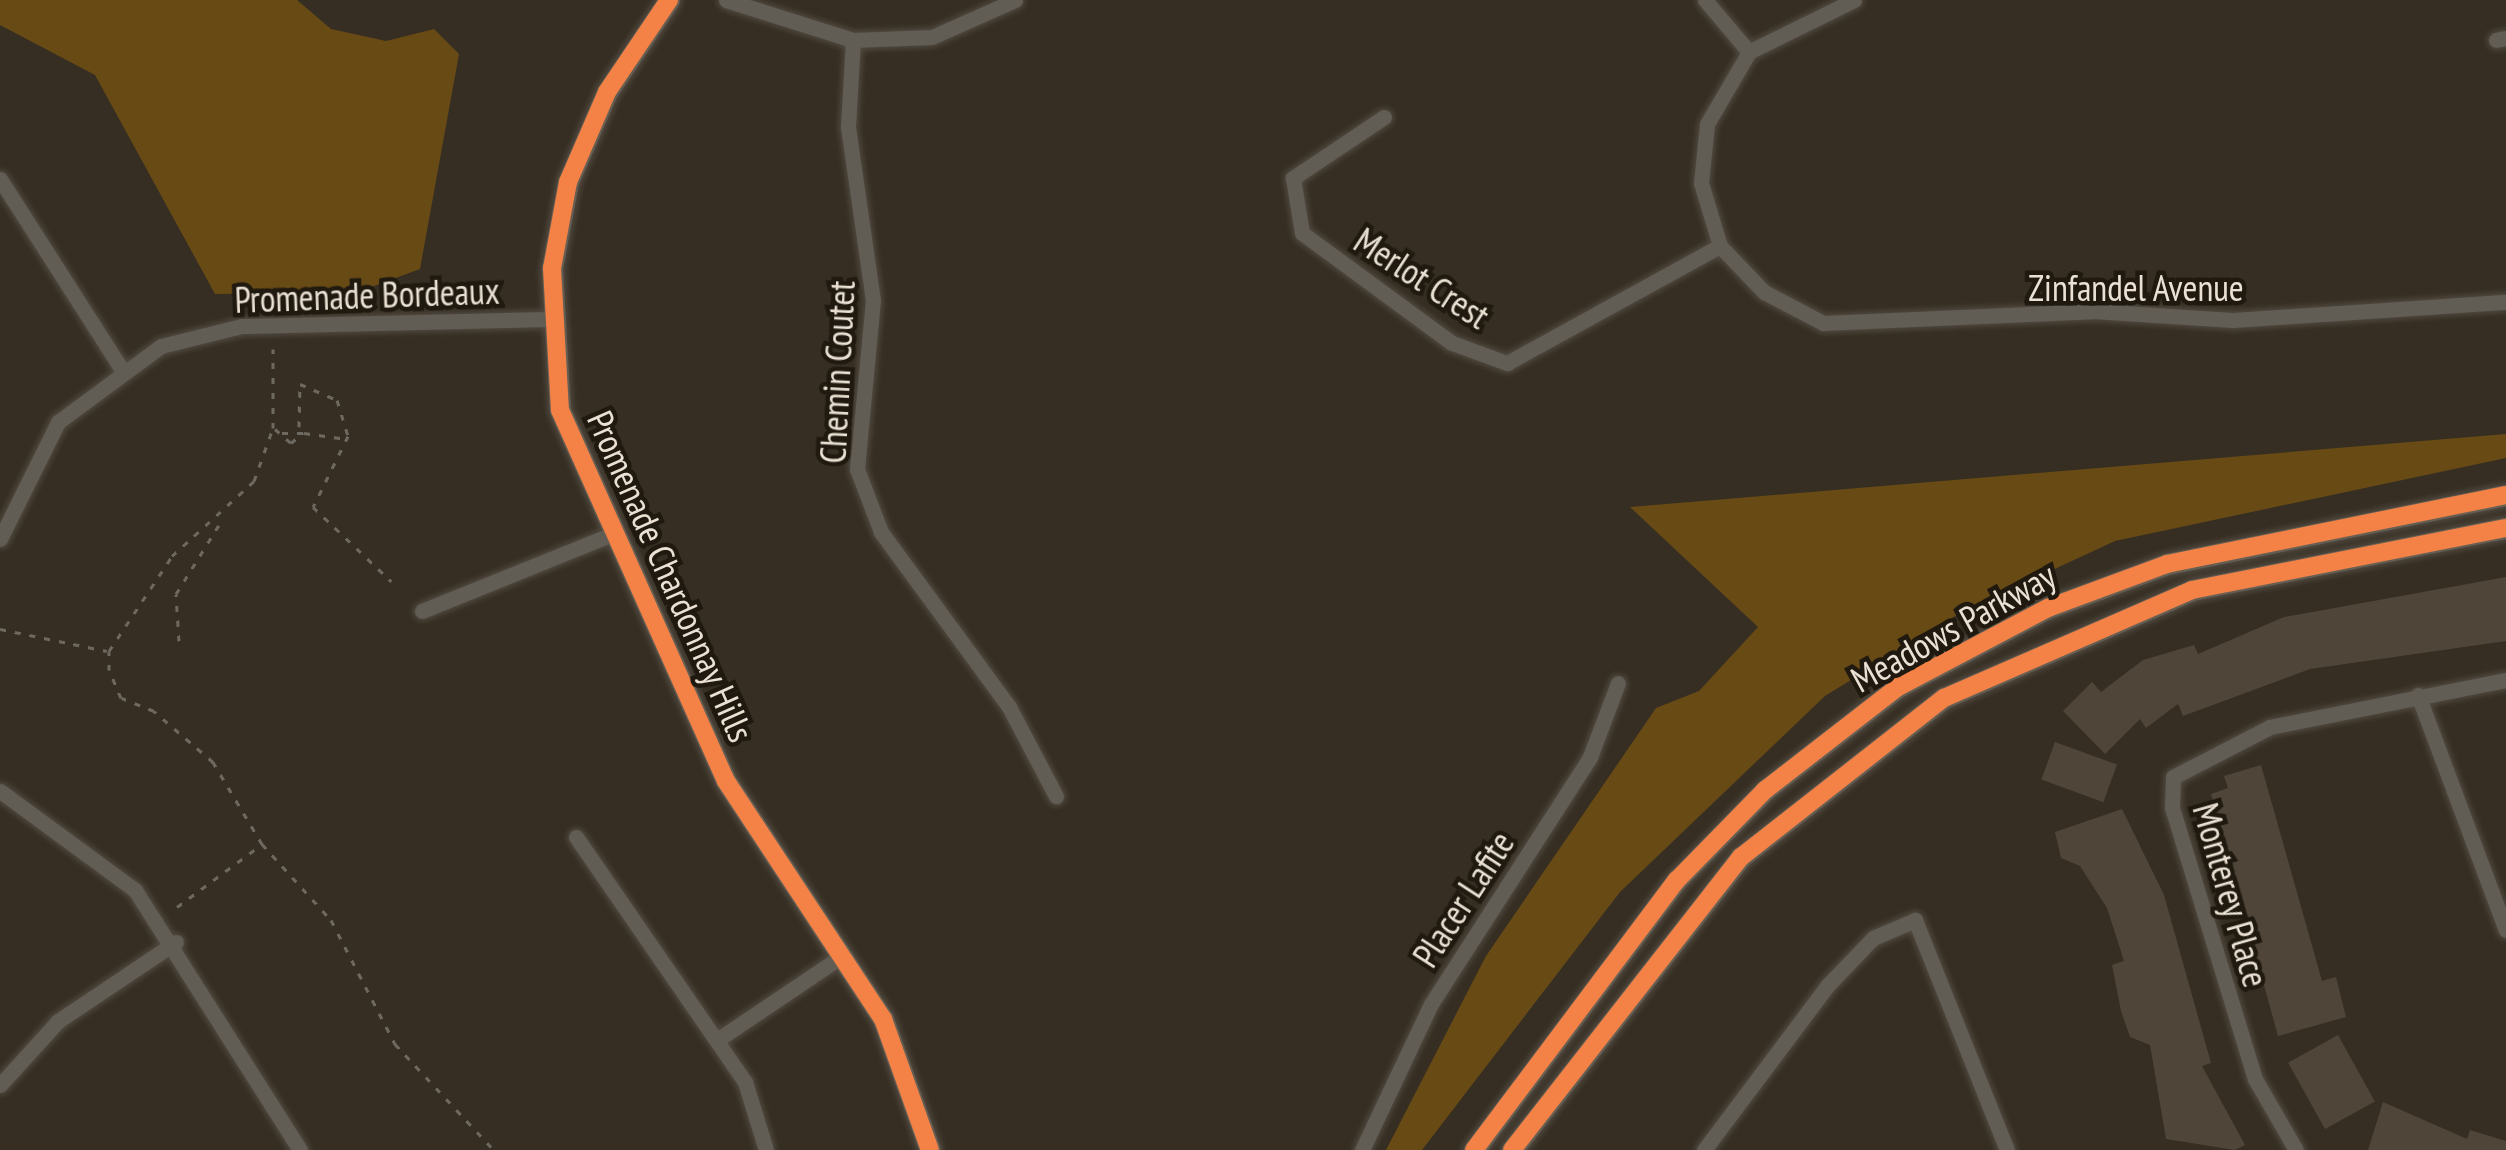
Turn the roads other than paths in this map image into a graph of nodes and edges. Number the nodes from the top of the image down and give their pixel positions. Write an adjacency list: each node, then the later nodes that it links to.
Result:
1 (669, 0): 12 (main road, Promenade Chardonnay Hills)
2 (726, 0): 6 (street)
3 (1015, 0): 6 (street)
4 (1705, 0): 7 (street)
5 (1854, 0): 7 (street)
6 (853, 40): 23 (street, Chemin Coutet)
7 (1749, 52): 10 (street)
8 (1384, 117): 10 (street, Merlot Crest)
9 (0, 178): 13 (street)
10 (1720, 246): 11 (street, Zinfandel Avenue)
11 (2506, 302)
12 (550, 319): 13 (street, Promenade Bordeaux); 17 (main road, Promenade Chardonnay Hills)
13 (120, 367): 16 (street, Promenade Bordeaux)
14 (2506, 496): 34 (main road, Meadows Parkway)
15 (2506, 528): 35 (main road, Meadows Parkway)
16 (1, 534)
17 (608, 536): 18 (street); 27 (main road, Promenade Chardonnay Hills)
18 (422, 611)
19 (2506, 680): 21 (street, Monterey Place)
20 (1618, 683): 33 (street, Placer Lafite)
21 (2418, 695): 25 (street); 38 (street, Monterey Place)
22 (0, 791): 26 (street)
23 (1056, 796)
24 (576, 837): 28 (street)
25 (2506, 930)
26 (176, 942): 29 (street); 30 (street)
27 (842, 956): 28 (street); 32 (main road, Promenade Chardonnay Hills)
28 (717, 1040): 31 (street)
29 (0, 1085)
30 (300, 1150)
31 (766, 1150)
32 (930, 1150)
33 (1362, 1150)
34 (1474, 1150)
35 (1512, 1150)
36 (1703, 1150): 37 (street)
37 (2007, 1150)
38 (2296, 1150)

